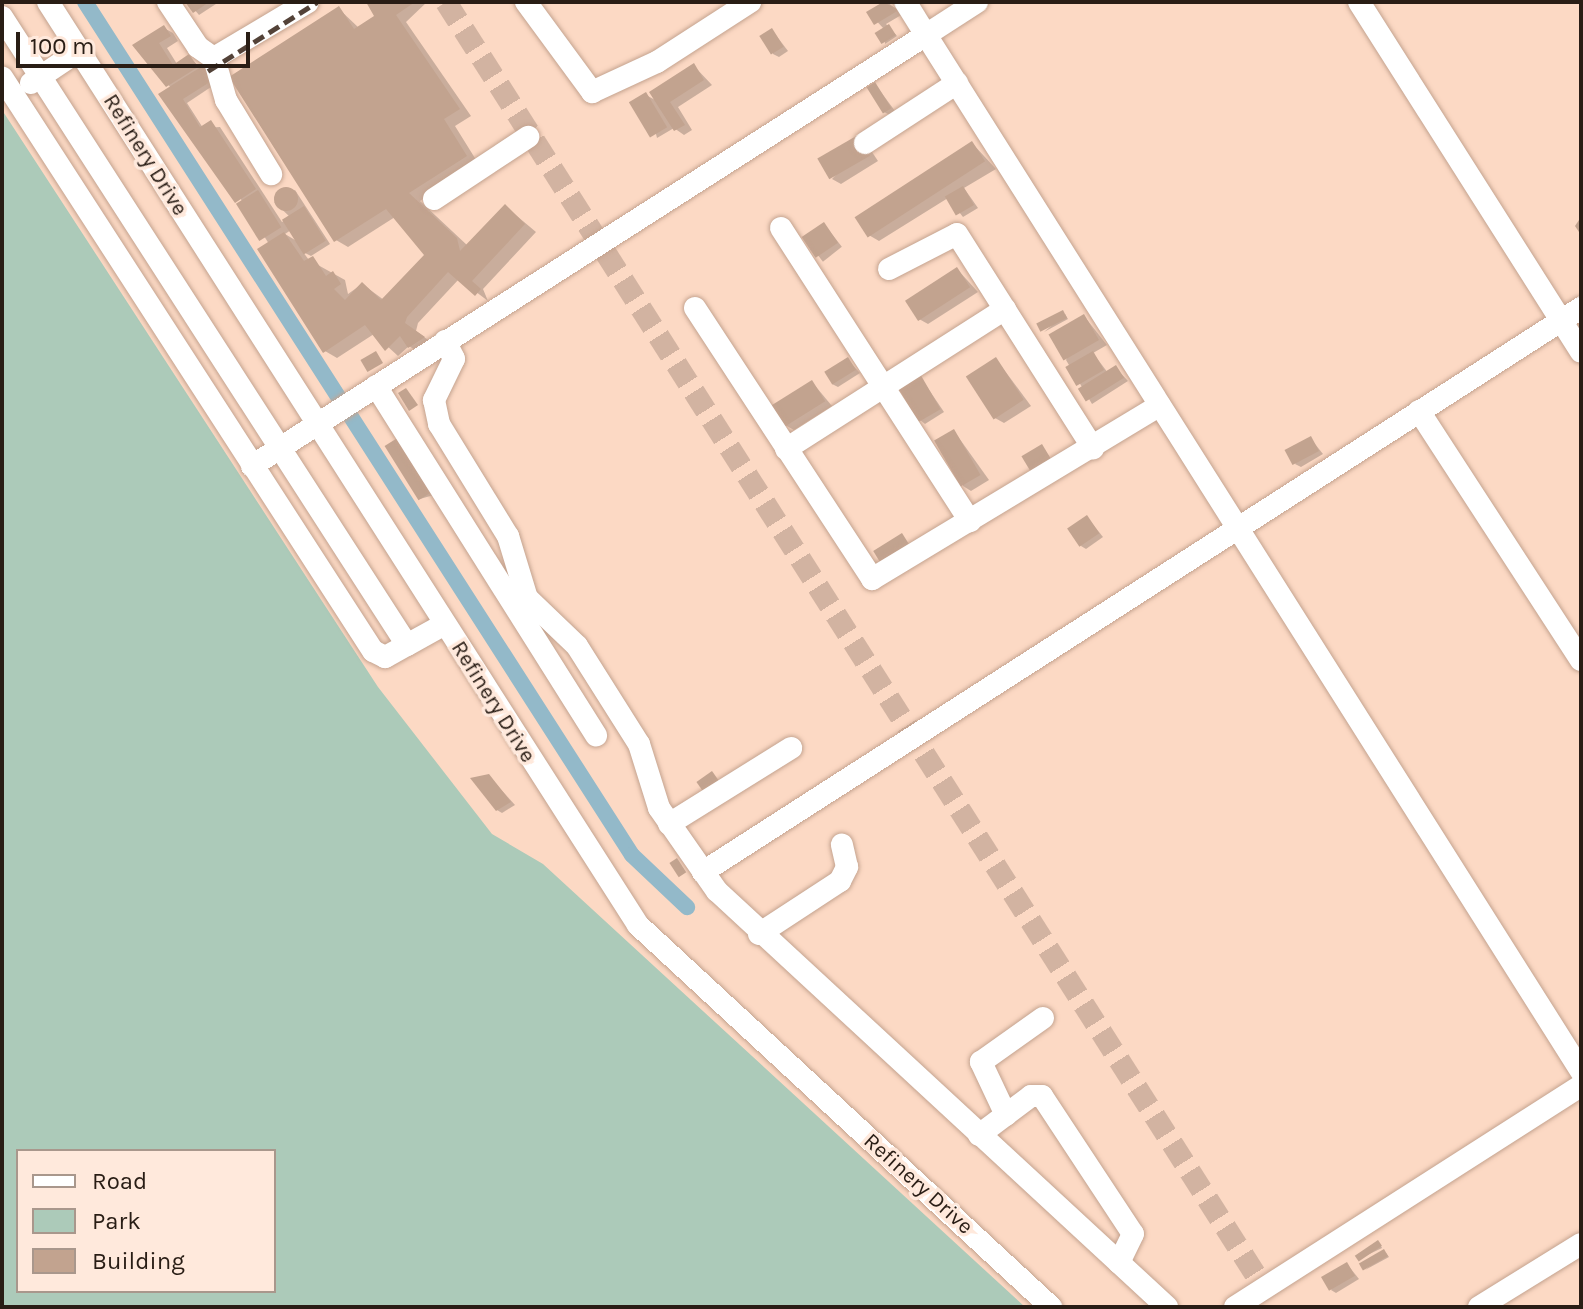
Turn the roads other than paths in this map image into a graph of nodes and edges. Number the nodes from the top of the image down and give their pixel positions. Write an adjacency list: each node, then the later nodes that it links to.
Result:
1 (48, 2): 11 (street, Refinery Drive)
2 (168, 2): 12 (street)
3 (308, 2): 12 (street)
4 (526, 2): 5 (street)
5 (750, 2)
6 (905, 2): 10 (street)
7 (977, 2): 10 (street)
8 (1359, 2): 25 (street)
9 (2, 17): 13 (street)
10 (926, 35): 14 (street); 26 (street)
11 (80, 50): 13 (street); 32 (street, Refinery Drive)
12 (214, 58): 18 (street)
13 (42, 75): 15 (street); 33 (street)
14 (957, 83): 17 (street); 30 (street)
15 (8, 85): 36 (street)
16 (528, 137): 19 (street)
17 (865, 143)
18 (271, 174)
19 (434, 199)
20 (781, 228): 28 (street)
21 (889, 269): 24 (street)
22 (695, 308): 35 (street)
23 (1581, 308): 25 (street)
24 (1005, 309): 28 (street); 34 (street)
25 (1561, 320): 27 (street); 31 (street)
26 (445, 341): 29 (street); 44 (street)
27 (1581, 352)
28 (884, 388): 35 (street); 37 (street)
29 (368, 391): 32 (street); 42 (street)
30 (1160, 405): 34 (street); 38 (street)
31 (1419, 411): 38 (street); 41 (street)
32 (323, 417): 33 (street); 39 (street, Refinery Drive)
33 (278, 446): 36 (street); 40 (street)
34 (1093, 448): 37 (street)
35 (786, 449): 37 (street)
36 (252, 466): 40 (street)
37 (970, 521)
38 (1237, 526): 46 (street); 49 (street)
39 (445, 624): 40 (street); 55 (street, Refinery Drive)
40 (407, 645)
41 (1581, 660)
42 (596, 736)
43 (791, 748): 44 (street)
44 (669, 824): 46 (street)
45 (842, 845): 47 (street)
46 (703, 872): 47 (street)
47 (759, 934): 52 (street)
48 (1043, 1018): 51 (street)
49 (1581, 1071)
50 (1581, 1086): 57 (street)
51 (1006, 1115): 52 (street); 54 (street)
52 (979, 1135): 54 (street)
53 (1581, 1244): 58 (street)
54 (1119, 1263): 56 (street)
55 (1051, 1307)
56 (1167, 1307)
57 (1235, 1307)
58 (1479, 1307)

